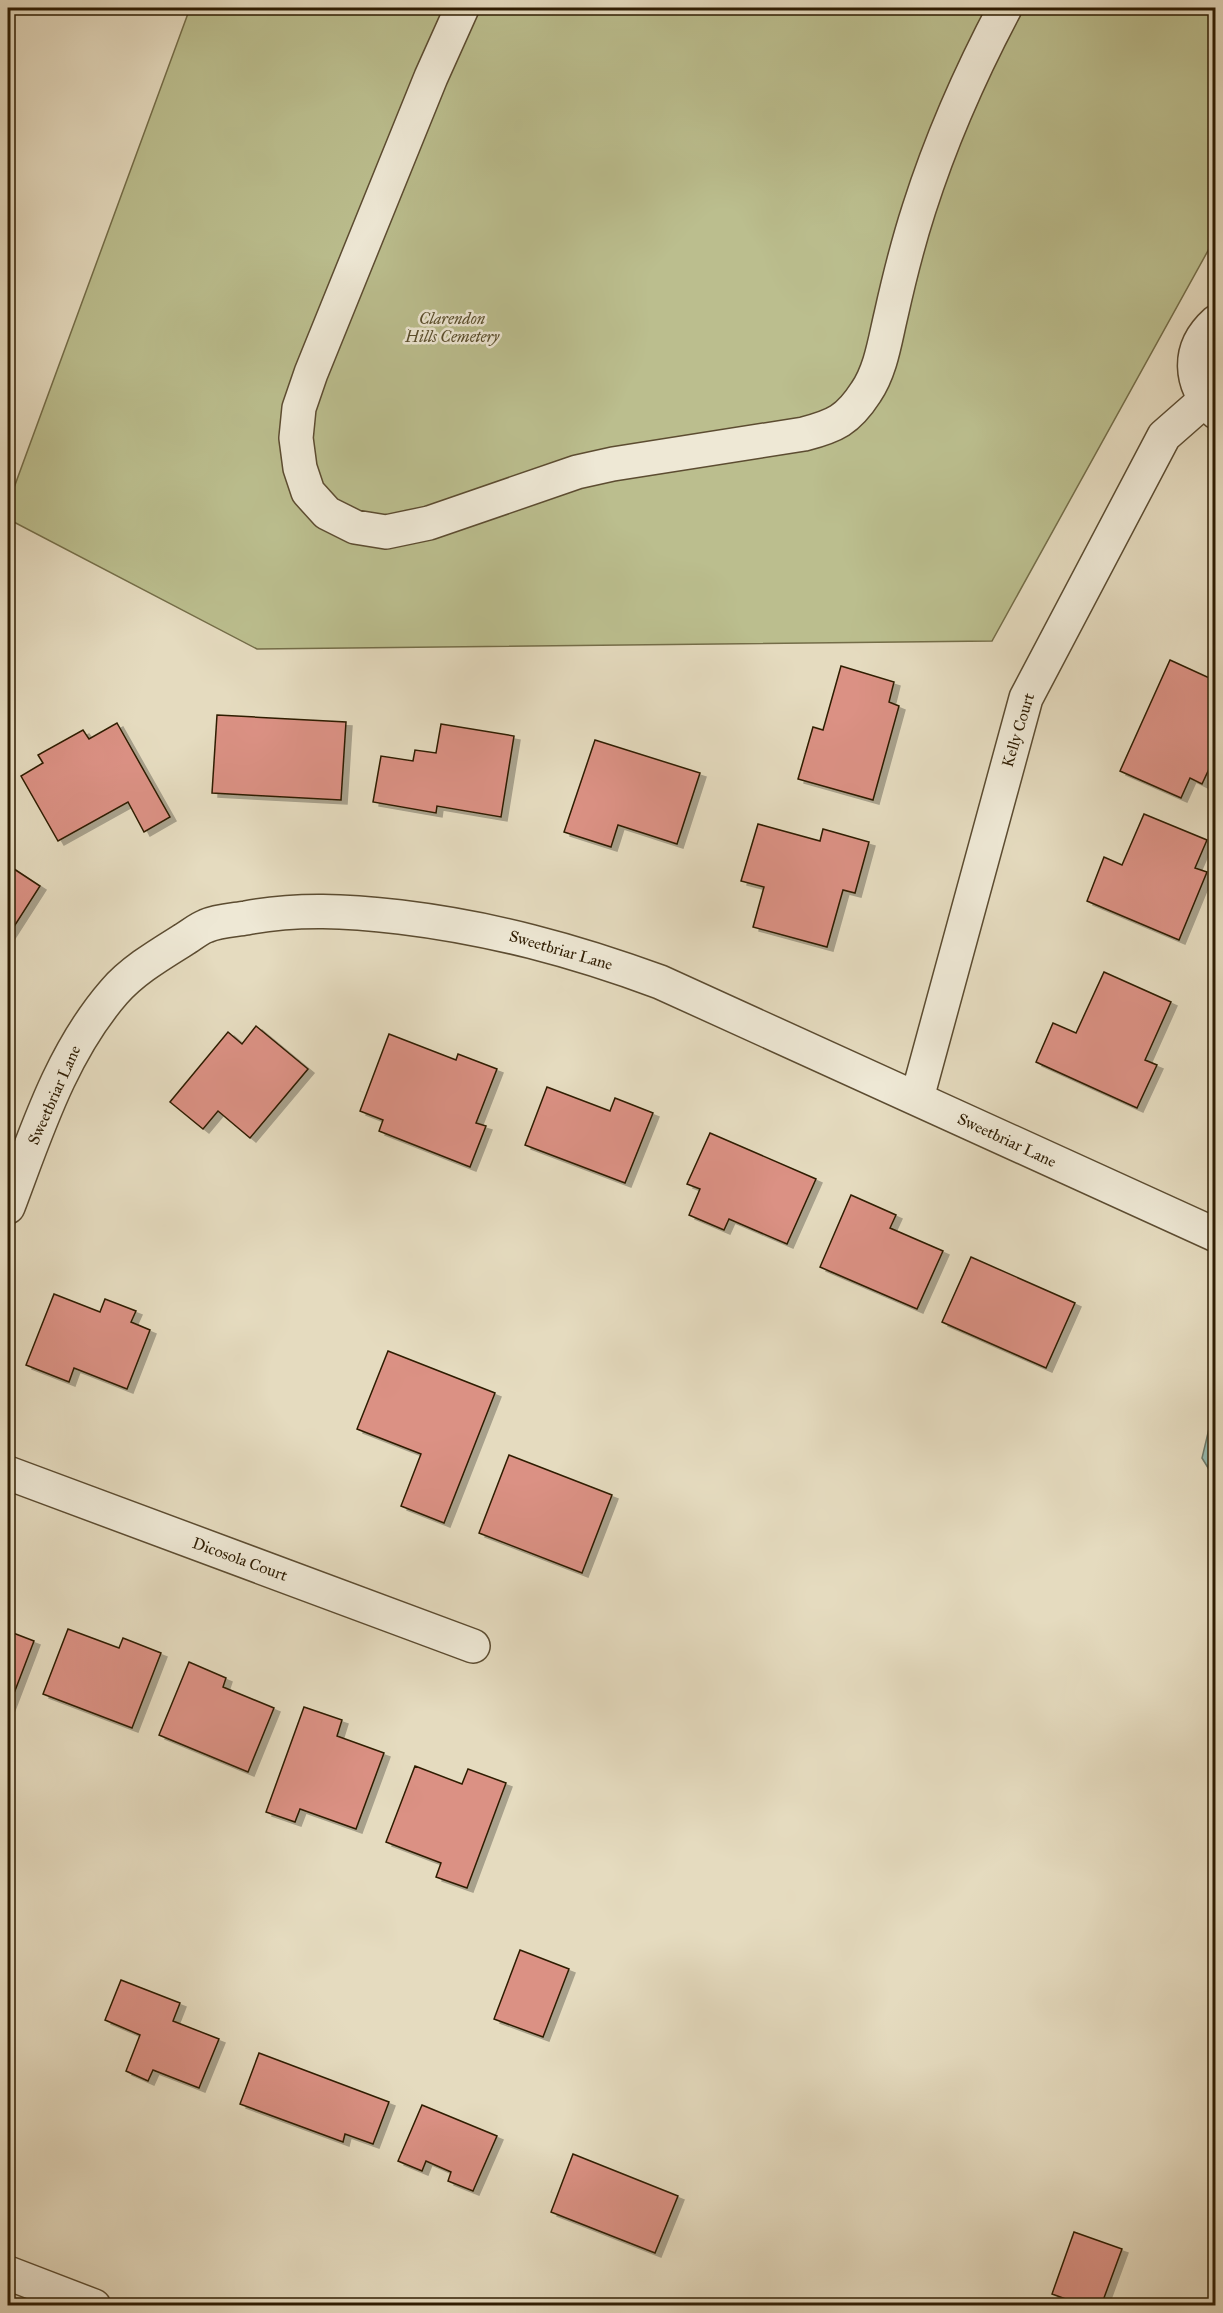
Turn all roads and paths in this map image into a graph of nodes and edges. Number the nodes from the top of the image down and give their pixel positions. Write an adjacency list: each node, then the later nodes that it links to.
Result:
1 (462, 8): 2 (street)
2 (1005, 8)
3 (1215, 322): 4 (street, Kelly Court)
4 (1210, 406): 5 (street, Kelly Court)
5 (917, 1098): 6 (street, Sweetbriar Lane); 7 (street, Sweetbriar Lane)
6 (8, 1207)
7 (1215, 1235)
8 (8, 1473): 9 (street, Dicosola Court)
9 (473, 1646)
10 (8, 2273): 11 (street)
11 (94, 2306)

